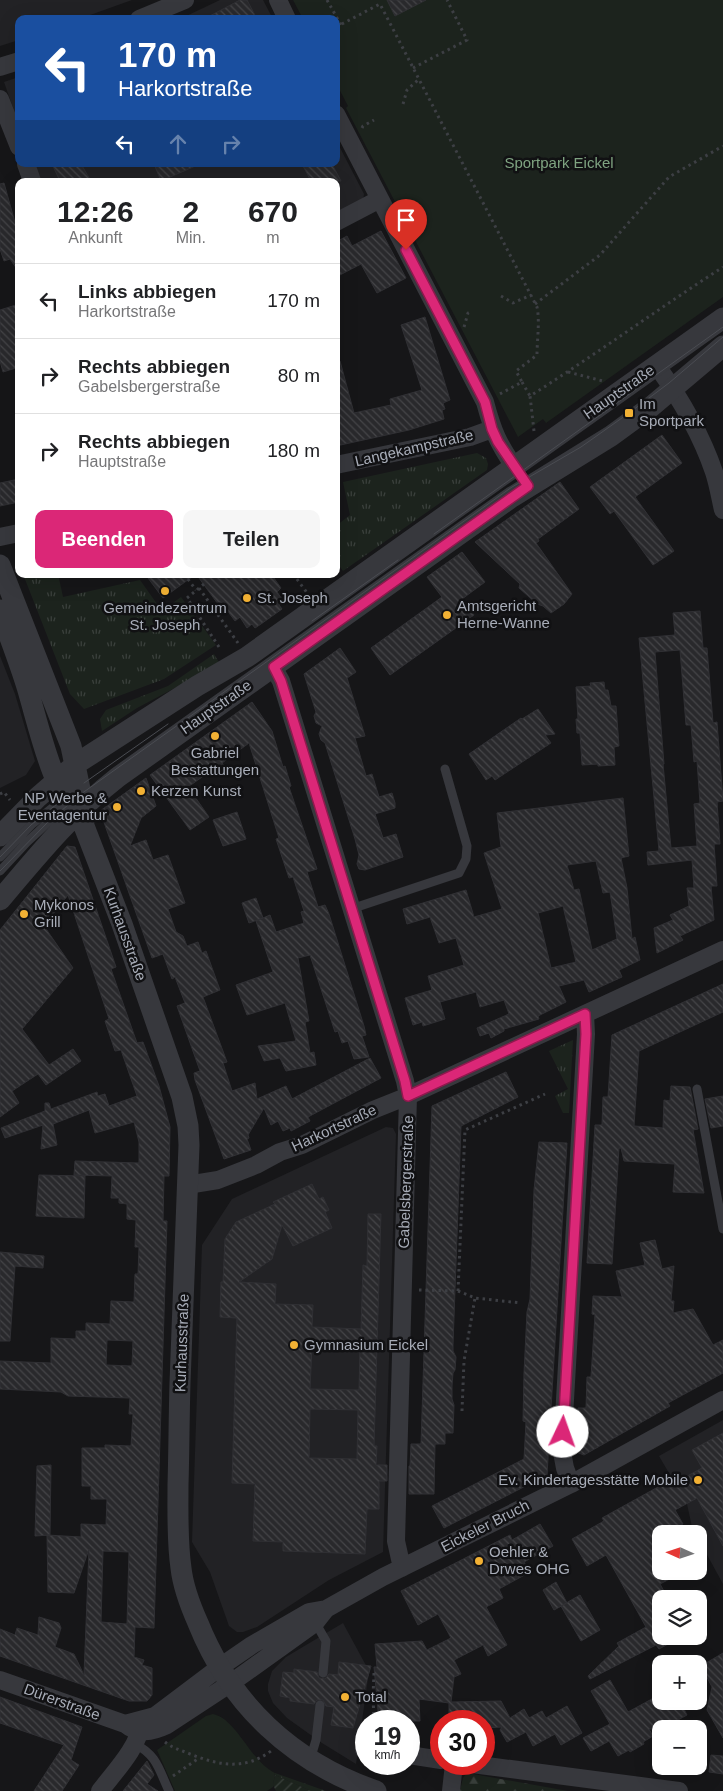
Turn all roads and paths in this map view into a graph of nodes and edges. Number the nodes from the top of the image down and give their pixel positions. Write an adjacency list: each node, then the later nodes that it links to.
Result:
1 (185, 0): 5 (street)
2 (278, 0): 6 (street)
3 (327, 0): 7 (path)
4 (447, 0): 11 (path)
5 (149, 15)
6 (285, 15)
7 (335, 15)
8 (341, 25): 11 (path)
9 (15, 62): 10 (street)
10 (0, 68)
11 (413, 68): 12 (path)
12 (419, 79): 14 (path); 21 (path)
13 (0, 99): 16 (street)
14 (403, 104)
15 (340, 122): 18 (street)
16 (15, 137)
17 (723, 146): 23 (path)
18 (380, 199): 19 (street); 34 (street)
19 (340, 220)
20 (723, 268): 29 (path)
21 (531, 294): 22 (path); 23 (path)
22 (501, 296)
23 (536, 304): 30 (path)
24 (472, 311): 26 (path)
25 (723, 318): 28 (street, Hauptstraße)
26 (467, 319)
27 (723, 346): 32 (street, Hauptstraße)
28 (657, 366): 32 (street); 38 (street, Hauptstraße)
29 (568, 372): 31 (path); 33 (path)
30 (522, 382): 33 (path); 34 (path)
31 (608, 382)
32 (672, 388): 39 (street, Hauptstraße); 40 (street)
33 (530, 396): 36 (path)
34 (485, 402): 35 (street)
35 (492, 429): 37 (street, Langekampstraße); 38 (street)
36 (534, 437)
37 (340, 465)
38 (515, 468): 39 (street); 53 (street, Hauptstraße)
39 (528, 486): 52 (street, Hauptstraße)
40 (723, 510)
41 (15, 534): 42 (street)
42 (0, 537)
43 (0, 565): 53 (street)
44 (188, 578): 47 (path)
45 (297, 578): 48 (path)
46 (204, 584): 47 (path)
47 (198, 589): 50 (path); 51 (path)
48 (312, 598)
49 (0, 610): 56 (street, Kurhausstraße)
50 (219, 647)
51 (243, 650)
52 (274, 667): 56 (street, Hauptstraße); 62 (street, Gabelsbergerstraße)
53 (76, 764): 56 (street, Hauptstraße)
54 (445, 768): 62 (lane)
55 (0, 794): 57 (path)
56 (74, 801): 58 (street, Hauptstraße); 59 (lane); 60 (lane); 61 (street, Hauptstraße); 68 (street, Kurhausstraße)
57 (12, 803)
58 (0, 836)
59 (0, 857)
60 (0, 871)
61 (0, 900)
62 (351, 909): 67 (street, Gabelsbergerstraße)
63 (723, 950): 64 (street, Harkortstraße)
64 (585, 1014): 67 (street, Harkortstraße); 76 (street)
65 (697, 1089): 69 (lane)
66 (545, 1094): 71 (path)
67 (408, 1096): 68 (street, Harkortstraße); 70 (street, Gabelsbergerstraße)
68 (187, 1185): 81 (street, Kurhausstraße)
69 (723, 1229)
70 (403, 1290): 71 (path); 77 (street, Gabelsbergerstraße)
71 (458, 1291): 72 (path)
72 (475, 1298): 73 (path); 75 (path)
73 (522, 1303)
74 (723, 1400): 76 (street, Eickeler Bruch)
75 (462, 1411)
76 (571, 1484): 77 (street, Eickeler Bruch)
77 (402, 1568): 78 (street, Eickeler Bruch)
78 (317, 1614): 79 (lane); 81 (street, Eickeler Bruch)
79 (323, 1673)
80 (377, 1673): 84 (path)
81 (226, 1675): 85 (street, Eickeler Bruch); 86 (street, Kurhausstraße)
82 (0, 1680): 85 (street, Dürerstraße)
83 (320, 1705): 88 (lane)
84 (374, 1710)
85 (140, 1730): 87 (path); 91 (lane); 92 (street, Eickeler Bruch)
86 (284, 1742): 87 (path); 88 (street, Kurhausstraße)
87 (199, 1758): 91 (path)
88 (310, 1760): 94 (street, Kurhausstraße)
89 (495, 1767): 96 (street)
90 (452, 1775): 95 (street)
91 (165, 1782): 93 (lane)
92 (100, 1791)
93 (169, 1791)
94 (376, 1791)
95 (450, 1791)
96 (679, 1791)

